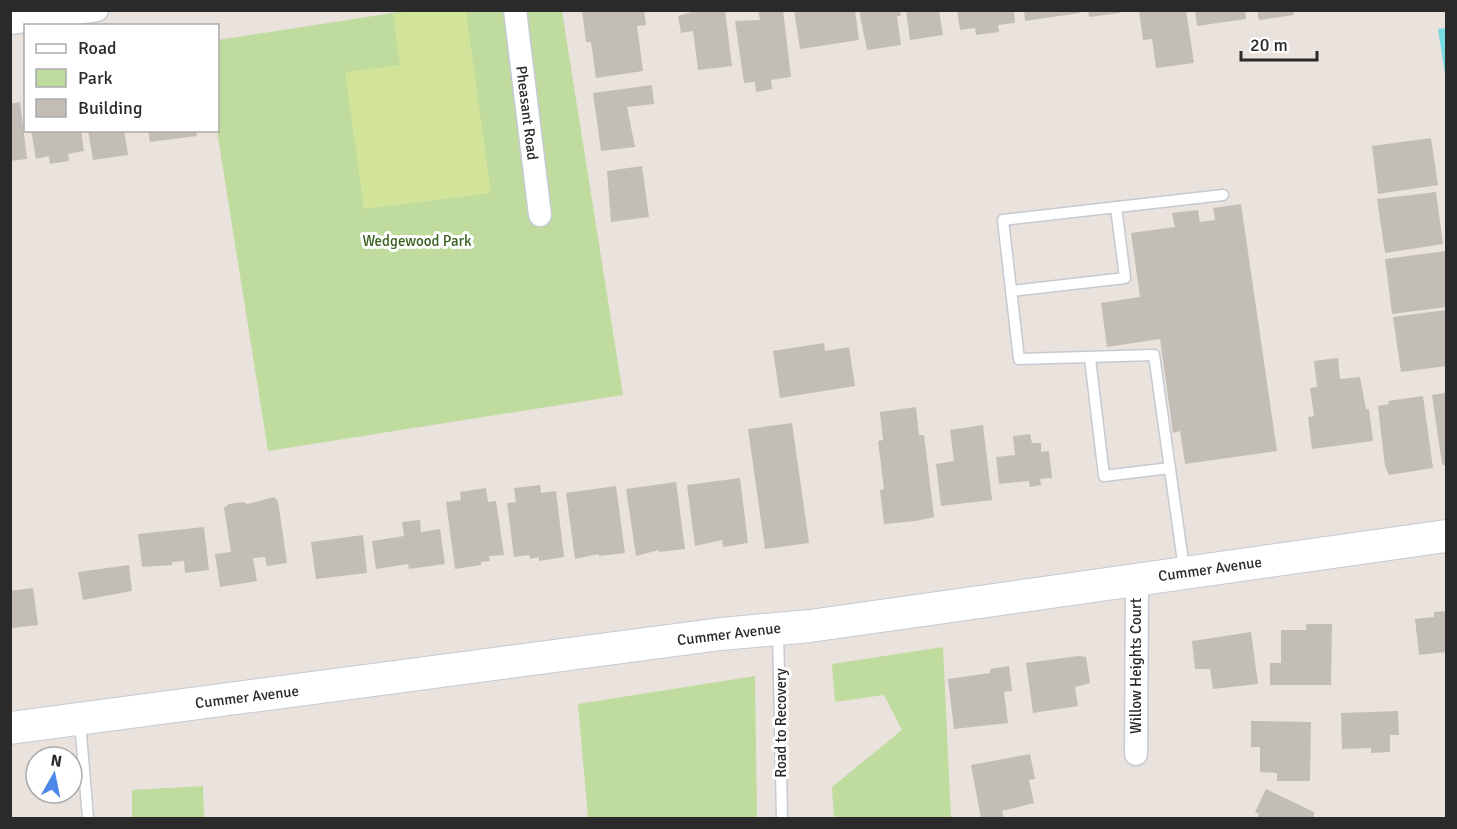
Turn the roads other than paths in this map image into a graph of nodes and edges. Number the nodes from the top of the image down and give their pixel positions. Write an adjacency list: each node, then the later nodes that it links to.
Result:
1 (97, 10): 3 (street)
2 (515, 10): 6 (street, Pheasant Road)
3 (10, 23)
4 (1223, 195): 5 (lane)
5 (1116, 207): 7 (lane); 7 (lane)
6 (540, 215)
7 (1011, 291): 8 (lane)
8 (1090, 358): 9 (lane); 9 (lane)
9 (1170, 468): 11 (lane)
10 (1446, 536): 11 (street, Cummer Avenue)
11 (1185, 572): 12 (street, Cummer Avenue)
12 (1137, 579): 13 (street, Cummer Avenue); 16 (street, Willow Heights Court)
13 (778, 628): 14 (street, Cummer Avenue); 18 (lane, Road to Recovery)
14 (80, 718): 15 (street, Cummer Avenue); 17 (lane)
15 (10, 728)
16 (1136, 754)
17 (88, 819)
18 (782, 819)

